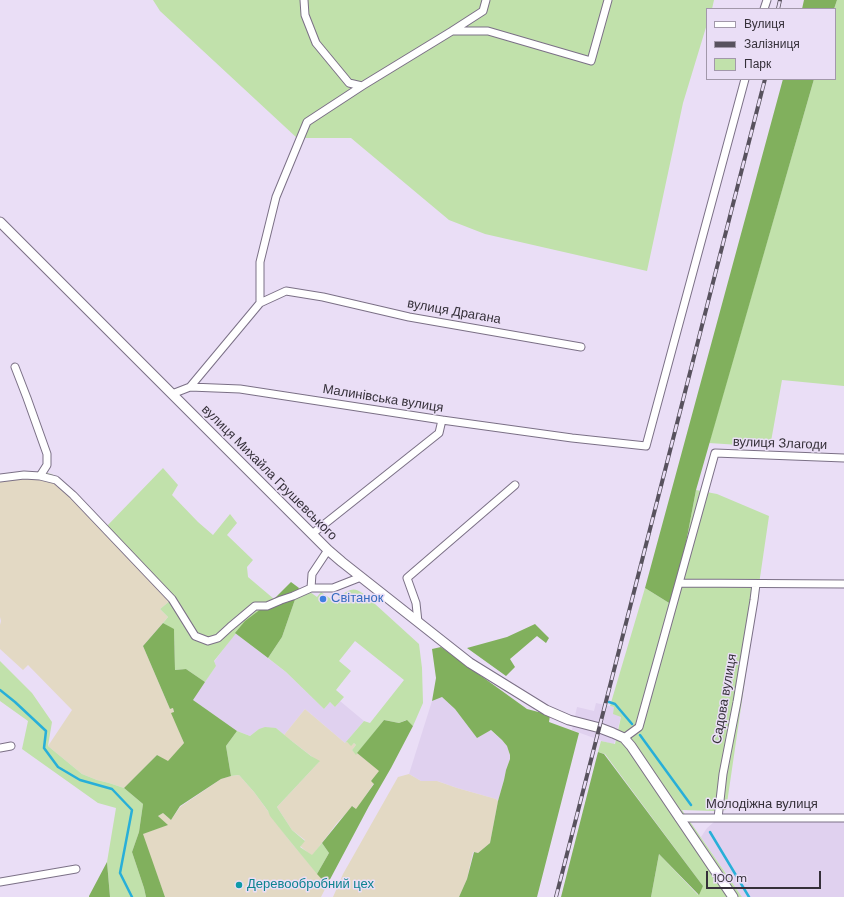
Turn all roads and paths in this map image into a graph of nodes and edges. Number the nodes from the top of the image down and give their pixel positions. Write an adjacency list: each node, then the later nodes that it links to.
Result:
1 (304, 0): 6 (street)
2 (486, 0): 4 (street)
3 (608, 0): 4 (street)
4 (452, 31): 6 (street)
5 (745, 80): 13 (street, Малинівська вулиця)
6 (362, 86): 8 (street)
7 (0, 222): 12 (street, вулиця Михайла Грушевського)
8 (260, 303): 9 (street, вулиця Драгана); 11 (street)
9 (581, 347)
10 (15, 367): 15 (street)
11 (190, 387): 12 (street); 13 (street, Малинівська вулиця)
12 (172, 394): 18 (street, вулиця Михайла Грушевського)
13 (442, 420): 18 (street)
14 (844, 458): 21 (street, вулиця Злагоди)
15 (40, 476): 16 (street); 24 (street)
16 (0, 478)
17 (515, 485): 25 (street)
18 (312, 534): 19 (street, вулиця Михайла Грушевського)
19 (328, 550): 20 (street, вулиця Михайла Грушевського); 24 (street)
20 (361, 577): 24 (street); 25 (street, вулиця Михайла Грушевського)
21 (679, 583): 22 (street); 26 (street)
22 (756, 584): 23 (street); 30 (street, Садова вулиця)
23 (844, 584)
24 (311, 588)
25 (418, 622): 26 (street, вулиця Михайла Грушевського)
26 (624, 738): 29 (street)
27 (11, 746): 28 (street)
28 (0, 748)
29 (679, 818): 30 (street, Молодіжна вулиця); 34 (street)
30 (718, 818): 31 (street, Молодіжна вулиця)
31 (844, 818)
32 (76, 870): 33 (street)
33 (0, 882)
34 (733, 897)

